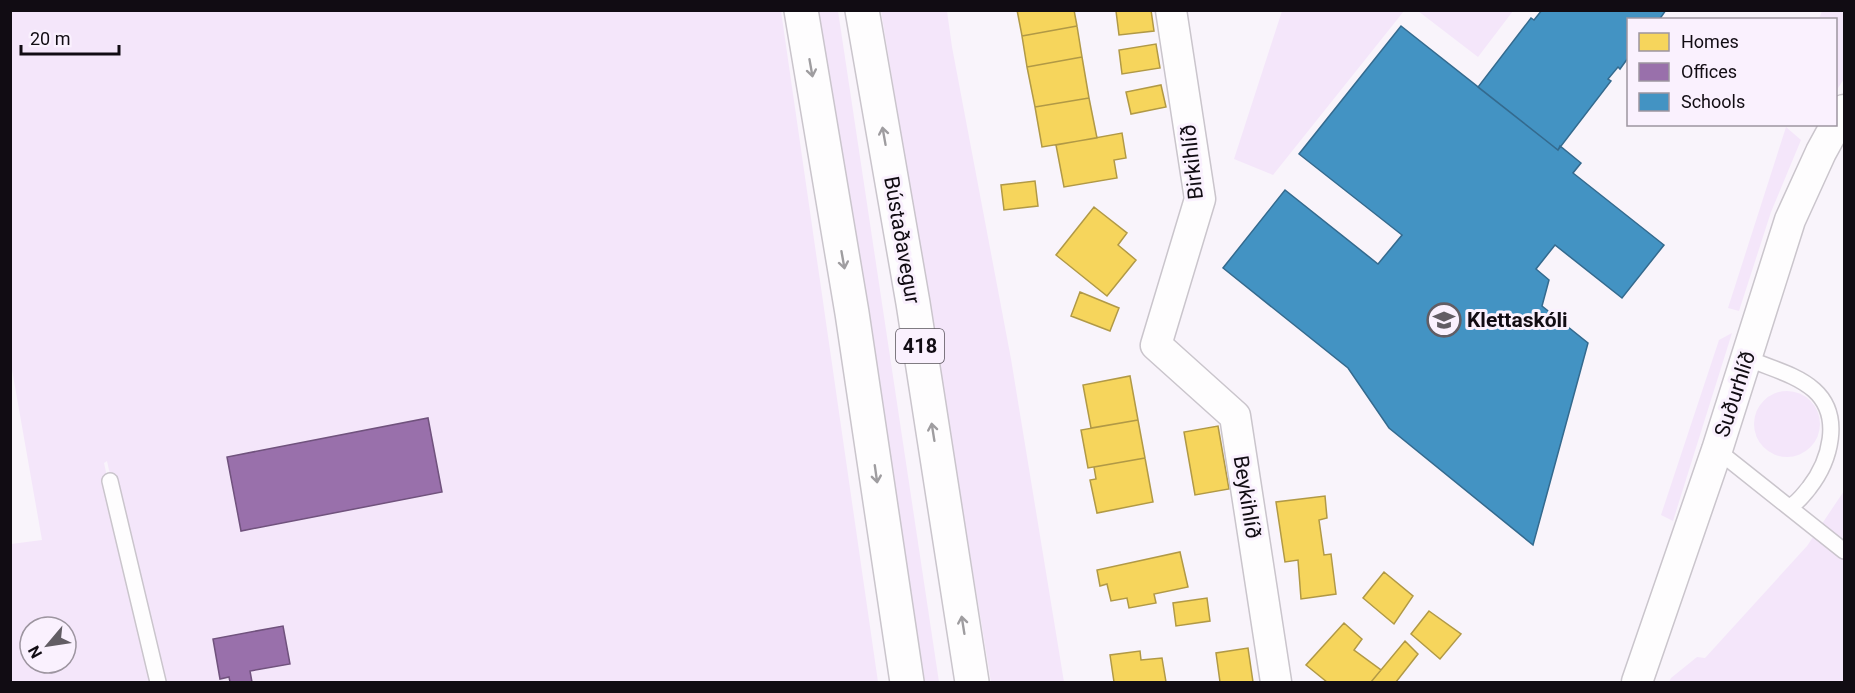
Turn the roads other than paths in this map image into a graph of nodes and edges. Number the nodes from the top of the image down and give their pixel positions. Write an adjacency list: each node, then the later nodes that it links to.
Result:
1 (801, 10): 14 (main road, one-way to 14)
2 (862, 10): 15 (main road, Bústaðavegur / 418, one-way to 2)
3 (1171, 10): 7 (street, Birkihlíð)
4 (1845, 110): 5 (street, Suðurhlíð)
5 (1837, 124)
6 (1836, 126): 8 (street, Suðurhlíð)
7 (1156, 345): 16 (street, Beykihlíð)
8 (1747, 358): 9 (street, Suðurhlíð); 11 (lane)
9 (1717, 450): 11 (lane); 17 (street, Suðurhlíð)
10 (110, 481): 13 (lane)
11 (1790, 507): 12 (lane)
12 (1845, 551)
13 (158, 682)
14 (907, 682)
15 (972, 682)
16 (1276, 682)
17 (1637, 682)

